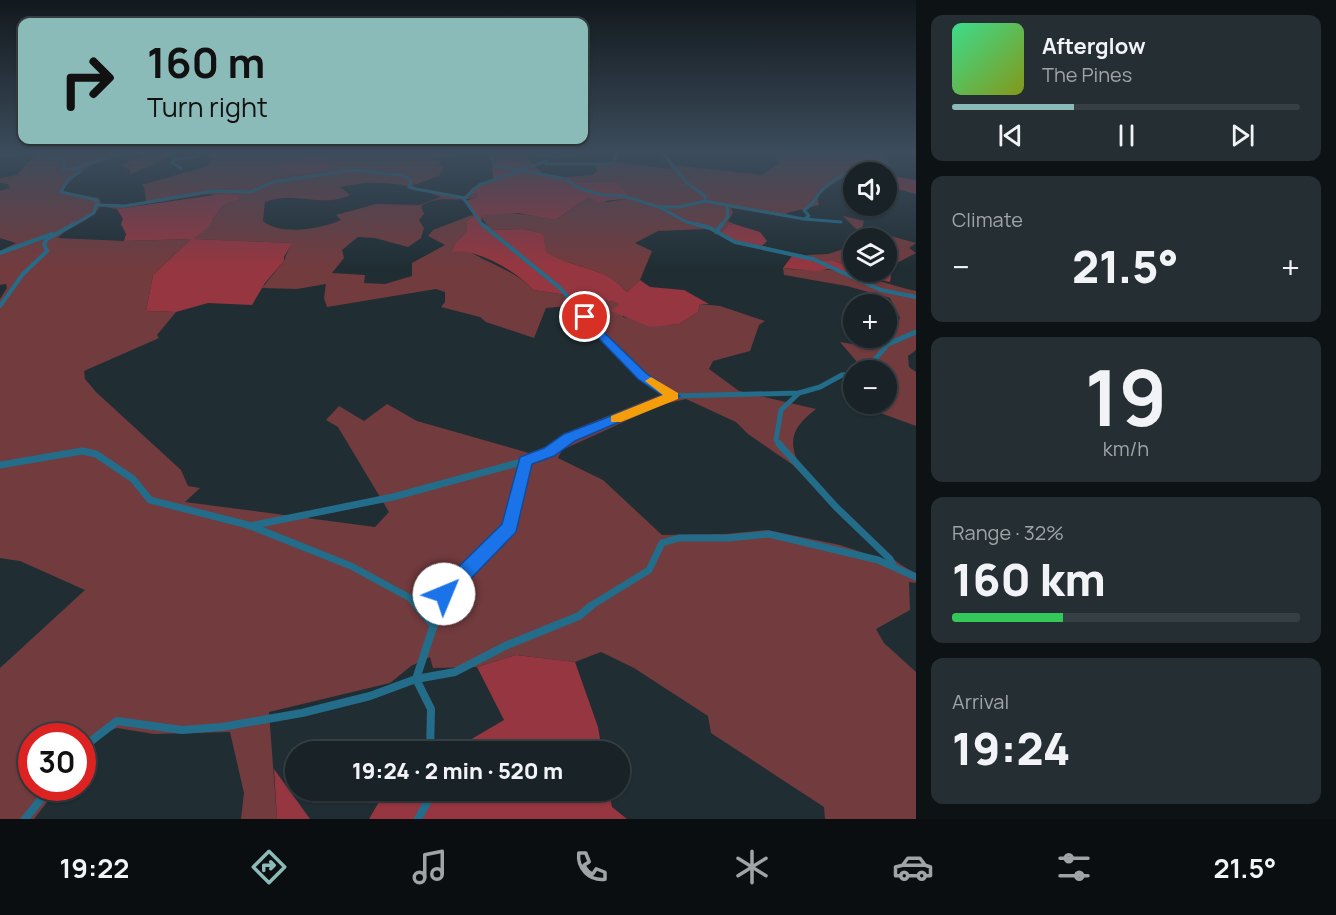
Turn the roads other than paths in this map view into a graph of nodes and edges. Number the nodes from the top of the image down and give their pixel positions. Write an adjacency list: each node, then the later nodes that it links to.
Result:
1 (62, 190): 10 (street)
2 (255, 190): 10 (street)
3 (418, 190): 8 (street)
4 (473, 190): 8 (street)
5 (586, 190): 12 (street)
6 (697, 190): 9 (street)
7 (821, 190): 13 (street)
8 (465, 198): 24 (street)
9 (705, 201): 11 (street); 12 (street)
10 (98, 205): 15 (street)
11 (727, 206): 13 (street); 16 (street)
12 (659, 207): 16 (street)
13 (804, 219): 14 (street)
14 (841, 222)
15 (59, 232): 17 (street); 19 (street)
16 (716, 232): 18 (street)
17 (0, 253)
18 (916, 297)
19 (0, 306)
20 (916, 332): 21 (street)
21 (876, 360)
22 (843, 375): 23 (street)
23 (799, 393): 24 (street); 28 (street)
24 (674, 396): 25 (street)
25 (525, 461): 27 (street); 30 (street)
26 (0, 465): 27 (street)
27 (250, 526): 30 (street)
28 (894, 567): 29 (street); 31 (street)
29 (916, 577)
30 (434, 626): 31 (street)
31 (417, 679): 32 (street); 33 (street)
32 (96, 735)
33 (430, 741)
34 (40, 801): 36 (street)
35 (428, 801): 37 (street)
36 (25, 819)
37 (418, 819)

